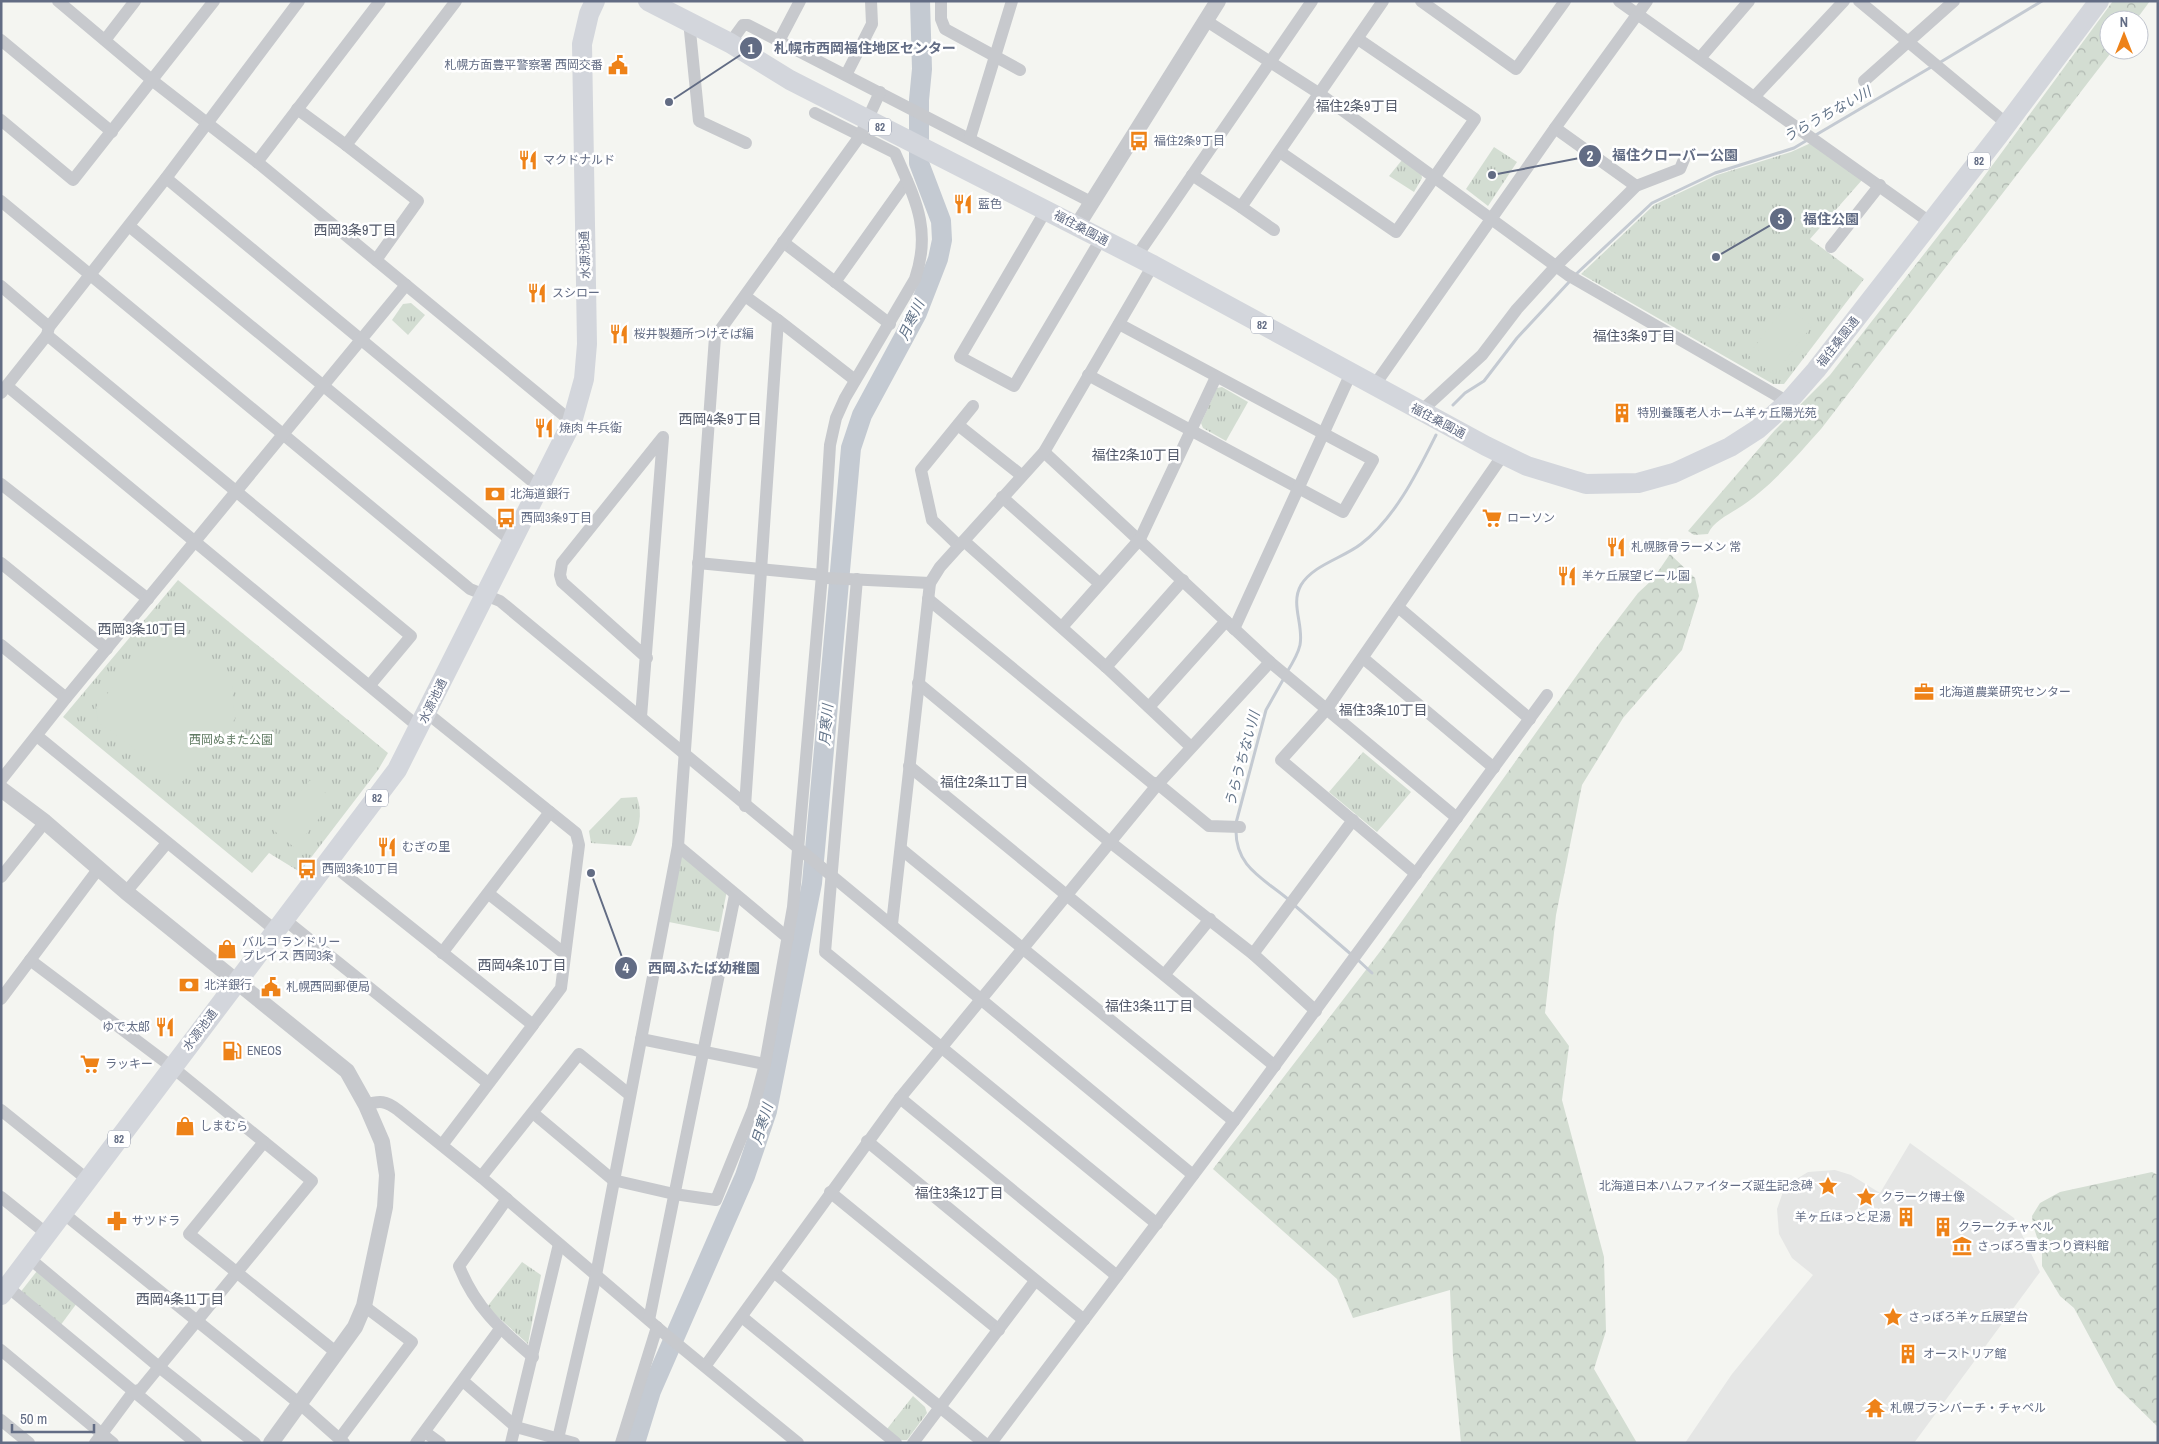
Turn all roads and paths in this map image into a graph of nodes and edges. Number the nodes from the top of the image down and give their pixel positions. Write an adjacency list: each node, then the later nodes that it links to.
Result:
1 (58, 1): 30 (street)
2 (135, 1): 30 (street)
3 (214, 1): 39 (street)
4 (299, 1): 47 (street)
5 (380, 1): 44 (street)
6 (456, 1): 54 (street)
7 (595, 1): 99 (main road, 水源池通 / 82)
8 (648, 1): 27 (main road, 福住桑園通 / 82)
9 (800, 1): 31 (street)
10 (871, 1): 38 (street)
11 (941, 1): 34 (street)
12 (1012, 1): 34 (street)
13 (1218, 1): 26 (street)
14 (1312, 1): 36 (street)
15 (1383, 1): 28 (street)
16 (1420, 1): 17 (street)
17 (1565, 1)
18 (1619, 1): 25 (street)
19 (1648, 1): 25 (street)
20 (1749, 1): 35 (street)
21 (1844, 1): 43 (street)
22 (1859, 1): 32 (street)
23 (1954, 1): 32 (street)
24 (2099, 1): 48 (main road, 福住桑園通 / 82)
25 (1636, 14): 35 (street); 49 (street)
26 (1205, 20): 36 (street); 65 (street)
27 (690, 21): 33 (main road, 福住桑園通 / 82); 53 (street)
28 (1358, 39): 42 (street); 60 (street)
29 (1, 40): 50 (street)
30 (105, 40): 39 (street)
31 (779, 41): 33 (street); 38 (street)
32 (1909, 42): 40 (street); 48 (street)
33 (730, 43): 67 (main road, 福住桑園通 / 82)
34 (995, 57): 37 (street); 52 (street)
35 (1700, 58): 43 (street)
36 (1271, 61): 42 (street); 58 (street)
37 (1020, 70)
38 (846, 75): 41 (street)
39 (153, 81): 47 (street); 50 (street)
40 (1864, 81)
41 (880, 92): 51 (street); 52 (street)
42 (1320, 94): 55 (street); 60 (street)
43 (1754, 97): 62 (street)
44 (297, 109): 54 (street); 57 (street)
45 (815, 113): 51 (street)
46 (1, 120): 50 (street)
47 (208, 122): 57 (street); 59 (street)
48 (2007, 124): 69 (main road, 福住桑園通 / 82)
49 (1555, 128): 63 (street); 68 (street)
50 (112, 132)
51 (860, 136): 61 (street); 74 (street)
52 (970, 138): 65 (street)
53 (746, 143)
54 (346, 145): 76 (street)
55 (1280, 152): 60 (street); 66 (street)
56 (1685, 158): 63 (street)
57 (258, 162): 76 (street)
58 (1192, 175): 66 (street); 77 (street)
59 (166, 178): 70 (street); 88 (street)
60 (1435, 179): 68 (street)
61 (907, 181): 80 (street); 85 (street)
62 (1880, 185): 69 (street); 75 (street)
63 (1636, 186): 78 (street)
64 (1, 201): 79 (street)
65 (1093, 203): 71 (street)
66 (1241, 207): 72 (street)
67 (1046, 210): 71 (main road, 福住桑園通 / 82); 73 (street)
68 (1492, 220): 78 (street); 94 (street)
69 (1931, 223): 96 (main road, 福住桑園通 / 82)
70 (129, 226): 79 (street); 93 (street)
71 (1077, 226): 73 (main road, 福住桑園通 / 82)
72 (1274, 230)
73 (1101, 239): 77 (main road, 福住桑園通 / 82)
74 (783, 242): 80 (street); 83 (street)
75 (1831, 247)
76 (376, 260): 81 (street)
77 (1144, 261): 86 (street); 89 (main road, 福住桑園通 / 82)
78 (1556, 266): 96 (street); 98 (street)
79 (91, 275): 87 (street); 103 (street)
80 (835, 282): 85 (street)
81 (406, 285): 88 (street); 99 (street)
82 (2, 288): 87 (street)
83 (745, 296): 84 (street); 117 (street)
84 (778, 320): 92 (street); 118 (street)
85 (890, 324): 92 (street)
86 (1119, 324): 90 (street); 91 (street)
87 (48, 331): 95 (street); 110 (street)
88 (362, 341): 93 (street); 108 (street)
89 (1351, 373): 94 (main road, 福住桑園通 / 82); 102 (street)
90 (1088, 375): 101 (street); 104 (street)
91 (1216, 377): 101 (street); 102 (street)
92 (855, 380): 119 (street)
93 (324, 386): 103 (street); 113 (street)
94 (1374, 386): 98 (main road, 福住桑園通 / 82)
95 (4, 390): 114 (street)
96 (1788, 402): 105 (main road, 福住桑園通 / 82)
97 (973, 406): 100 (street)
98 (1420, 412): 105 (main road, 福住桑園通 / 82)
99 (572, 422): 108 (main road, 水源池通 / 82)
100 (958, 425): 106 (street); 115 (street)
101 (1190, 430): 109 (street); 112 (street)
102 (1322, 434): 109 (street); 109 (street)
103 (284, 435): 110 (street); 124 (street)
104 (1044, 452): 106 (street); 112 (street)
105 (1503, 455): 127 (street)
106 (1021, 475): 111 (street)
107 (1, 484): 125 (street)
108 (539, 487): 113 (main road, 水源池通 / 82)
109 (1298, 487): 128 (street)
110 (237, 492): 114 (street); 137 (street)
111 (1002, 497): 115 (street); 122 (street)
112 (1140, 539): 121 (street); 122 (street)
113 (512, 541): 124 (main road, 水源池通 / 82)
114 (195, 543): 125 (street); 137 (street)
115 (962, 544): 123 (street); 129 (street)
116 (1, 563): 131 (street)
117 (698, 563): 118 (street); 147 (street)
118 (761, 569): 119 (street); 153 (street)
119 (824, 576): 120 (street); 162 (street)
120 (855, 579): 123 (street); 166 (street)
121 (1183, 580): 128 (street); 135 (street)
122 (1100, 583): 129 (street)
123 (930, 584): 126 (street)
124 (486, 594): 142 (street); 144 (main road, 水源池通 / 82)
125 (148, 599): 131 (street)
126 (928, 599): 136 (street); 151 (street)
127 (1398, 607): 133 (street); 143 (street)
128 (1230, 625): 134 (street); 140 (street)
129 (1062, 627): 135 (street)
130 (1, 645): 139 (street)
131 (107, 649): 139 (street)
132 (647, 658): 132 (street); 142 (street)
133 (1362, 658): 141 (street); 149 (street)
134 (1274, 666): 141 (street); 146 (street)
135 (1106, 667): 140 (street)
136 (918, 683): 148 (street); 159 (street)
137 (370, 685): 144 (street)
138 (1547, 695): 143 (street)
139 (66, 698): 145 (street)
140 (1149, 707): 146 (street)
141 (1326, 710): 155 (street); 156 (street)
142 (641, 717): 147 (street)
143 (1530, 719): 149 (street)
144 (423, 720): 154 (street); 164 (main road, 水源池通 / 82)
145 (37, 736): 150 (street); 160 (street)
146 (1191, 747): 151 (street)
147 (684, 753): 153 (street); 161 (street)
148 (909, 766): 163 (street); 172 (street)
149 (1494, 768): 155 (street)
150 (1, 780)
151 (1158, 784): 158 (street); 159 (street)
152 (1, 789): 157 (street)
153 (746, 806): 162 (street)
154 (550, 812): 170 (street); 179 (street)
155 (1457, 818): 167 (street)
156 (1353, 820): 167 (street); 180 (street)
157 (44, 822): 165 (street); 168 (street)
158 (1234, 826)
159 (1110, 842): 172 (street); 173 (street)
160 (167, 843): 169 (street); 174 (street)
161 (678, 846): 171 (street); 188 (street)
162 (800, 848): 166 (street); 176 (street)
163 (901, 849): 175 (street); 177 (street)
164 (329, 862): 174 (main road, 水源池通 / 82); 178 (street)
165 (99, 868): 169 (street); 181 (street)
166 (829, 872): 175 (street); 189 (street)
167 (1416, 874): 186 (street)
168 (1, 877)
169 (126, 892): 183 (street)
170 (489, 894): 178 (street); 179 (street)
171 (735, 895): 176 (street); 190 (street)
172 (1066, 895): 177 (street); 182 (street)
173 (1210, 919): 180 (street); 182 (street)
174 (280, 924): 183 (main road, 水源池通 / 82); 194 (street)
175 (892, 924): 184 (street)
176 (788, 938): 191 (street)
177 (1023, 948): 184 (street); 200 (street)
178 (442, 953): 187 (street)
179 (565, 954): 187 (street)
180 (1253, 954): 186 (street)
181 (30, 960): 185 (street); 193 (street)
182 (1165, 974): 192 (street)
183 (236, 982): 193 (main road, 水源池通 / 82); 197 (street)
184 (982, 998): 189 (street); 204 (street)
185 (1, 999)
186 (1316, 1011): 192 (street)
187 (532, 1025): 194 (street)
188 (641, 1040): 190 (street); 195 (street)
189 (941, 1048): 196 (street); 213 (street)
190 (702, 1052): 191 (street); 209 (street)
191 (764, 1064): 209 (street)
192 (1275, 1066): 200 (street)
193 (172, 1067): 202 (street); 206 (main road, 水源池通 / 82)
194 (488, 1083): 203 (street)
195 (630, 1095): 199 (street); 207 (street)
196 (900, 1098): 201 (street); 220 (street)
197 (366, 1105): 203 (street); 223 (street)
198 (1, 1110): 206 (street)
199 (534, 1113): 205 (street); 207 (street)
200 (1234, 1121): 204 (street)
201 (867, 1141): 208 (street); 221 (street)
202 (264, 1142): 217 (street); 217 (street)
203 (442, 1145): 205 (street)
204 (1193, 1175): 213 (street)
205 (481, 1177): 211 (street)
206 (88, 1180): 212 (main road, 水源池通 / 82)
207 (613, 1180): 209 (street); 219 (street)
208 (830, 1192): 218 (street); 229 (street)
209 (674, 1194): 227 (street)
210 (1, 1197): 214 (street)
211 (507, 1199): 215 (street); 228 (street)
212 (63, 1213): 214 (main road, 水源池通 / 82); 225 (street)
213 (1157, 1224): 220 (street)
214 (47, 1234): 216 (main road, 水源池通 / 82)
215 (559, 1244): 219 (street); 232 (street)
216 (29, 1258): 222 (main road, 水源池通 / 82); 234 (street)
217 (236, 1272): 225 (street); 231 (street)
218 (775, 1273): 224 (street); 238 (street)
219 (596, 1275): 227 (street); 244 (street)
220 (1117, 1276): 226 (street)
221 (1035, 1281): 226 (street); 229 (street)
222 (3, 1288): 236 (street)
223 (364, 1306): 231 (street); 243 (street)
224 (742, 1317): 233 (street); 256 (street)
225 (196, 1320): 234 (street); 237 (street)
226 (1084, 1320): 259 (street)
227 (657, 1327): 233 (street); 254 (street)
228 (500, 1329): 232 (street); 235 (street)
229 (999, 1330): 238 (street)
230 (1, 1350): 242 (street)
231 (337, 1353): 237 (street)
232 (533, 1357): 240 (street)
233 (706, 1365): 255 (street)
234 (159, 1367): 236 (street); 248 (street)
235 (463, 1381): 240 (street); 241 (street)
236 (133, 1392): 242 (street); 247 (street)
237 (300, 1404): 243 (street); 249 (street)
238 (940, 1409): 257 (street); 258 (street)
239 (1, 1420): 245 (street)
240 (516, 1427): 244 (street); 252 (street)
241 (425, 1432): 250 (street); 251 (street)
242 (98, 1438): 246 (street)
243 (342, 1440)
244 (558, 1441): 253 (street)
245 (29, 1443)
246 (113, 1443)
247 (196, 1443)
248 (255, 1443)
249 (271, 1443)
250 (416, 1443)
251 (440, 1443)
252 (511, 1443)
253 (574, 1443)
254 (621, 1443)
255 (798, 1443)
256 (896, 1443)
257 (913, 1443)
258 (984, 1443)
259 (991, 1443)

